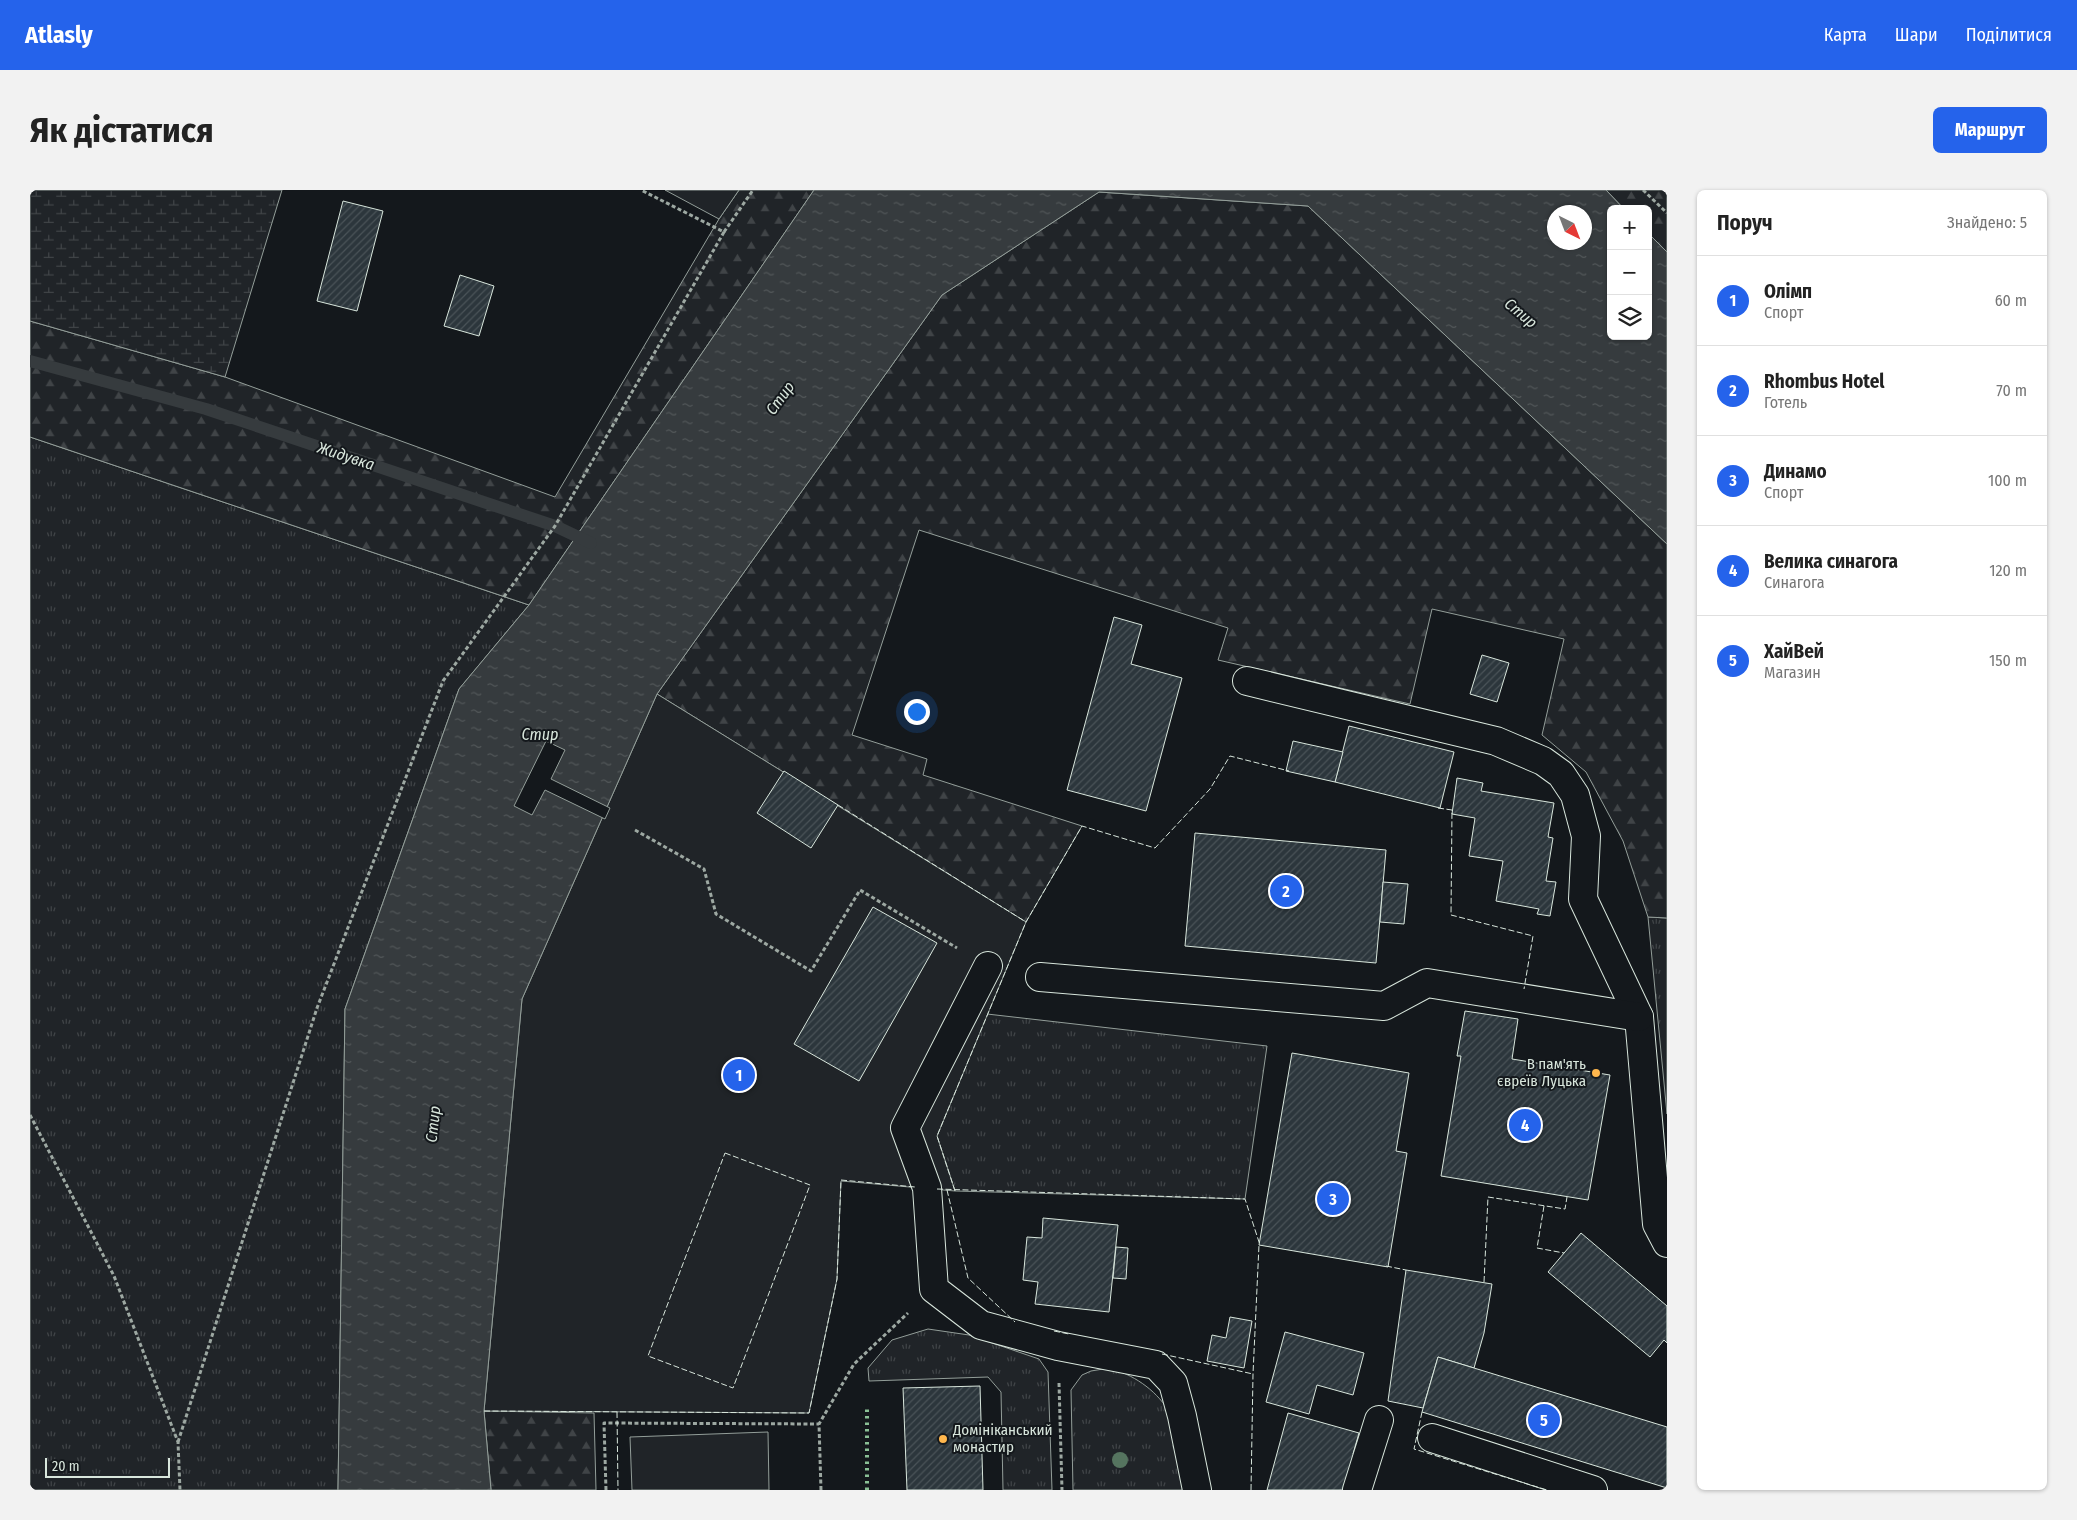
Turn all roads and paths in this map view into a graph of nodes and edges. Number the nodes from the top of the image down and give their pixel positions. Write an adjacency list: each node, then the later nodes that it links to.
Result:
1 (641, 190): 5 (path)
2 (753, 190): 5 (path)
3 (1643, 190): 4 (path)
4 (1667, 213)
5 (724, 232): 18 (path)
6 (1247, 681): 10 (lane)
7 (635, 830): 8 (path)
8 (988, 966): 13 (lane)
9 (1040, 977): 10 (lane)
10 (1639, 1017): 12 (lane)
11 (30, 1115): 18 (path)
12 (1667, 1243)
13 (934, 1289): 14 (lane); 16 (path)
14 (1058, 1346): 22 (path); 23 (lane)
15 (1379, 1420): 24 (lane)
16 (819, 1424): 20 (path); 21 (path)
17 (1432, 1438): 25 (lane)
18 (178, 1442): 19 (path)
19 (180, 1490)
20 (606, 1490)
21 (821, 1490)
22 (1062, 1490)
23 (1197, 1490)
24 (1357, 1490)
25 (1593, 1490)

